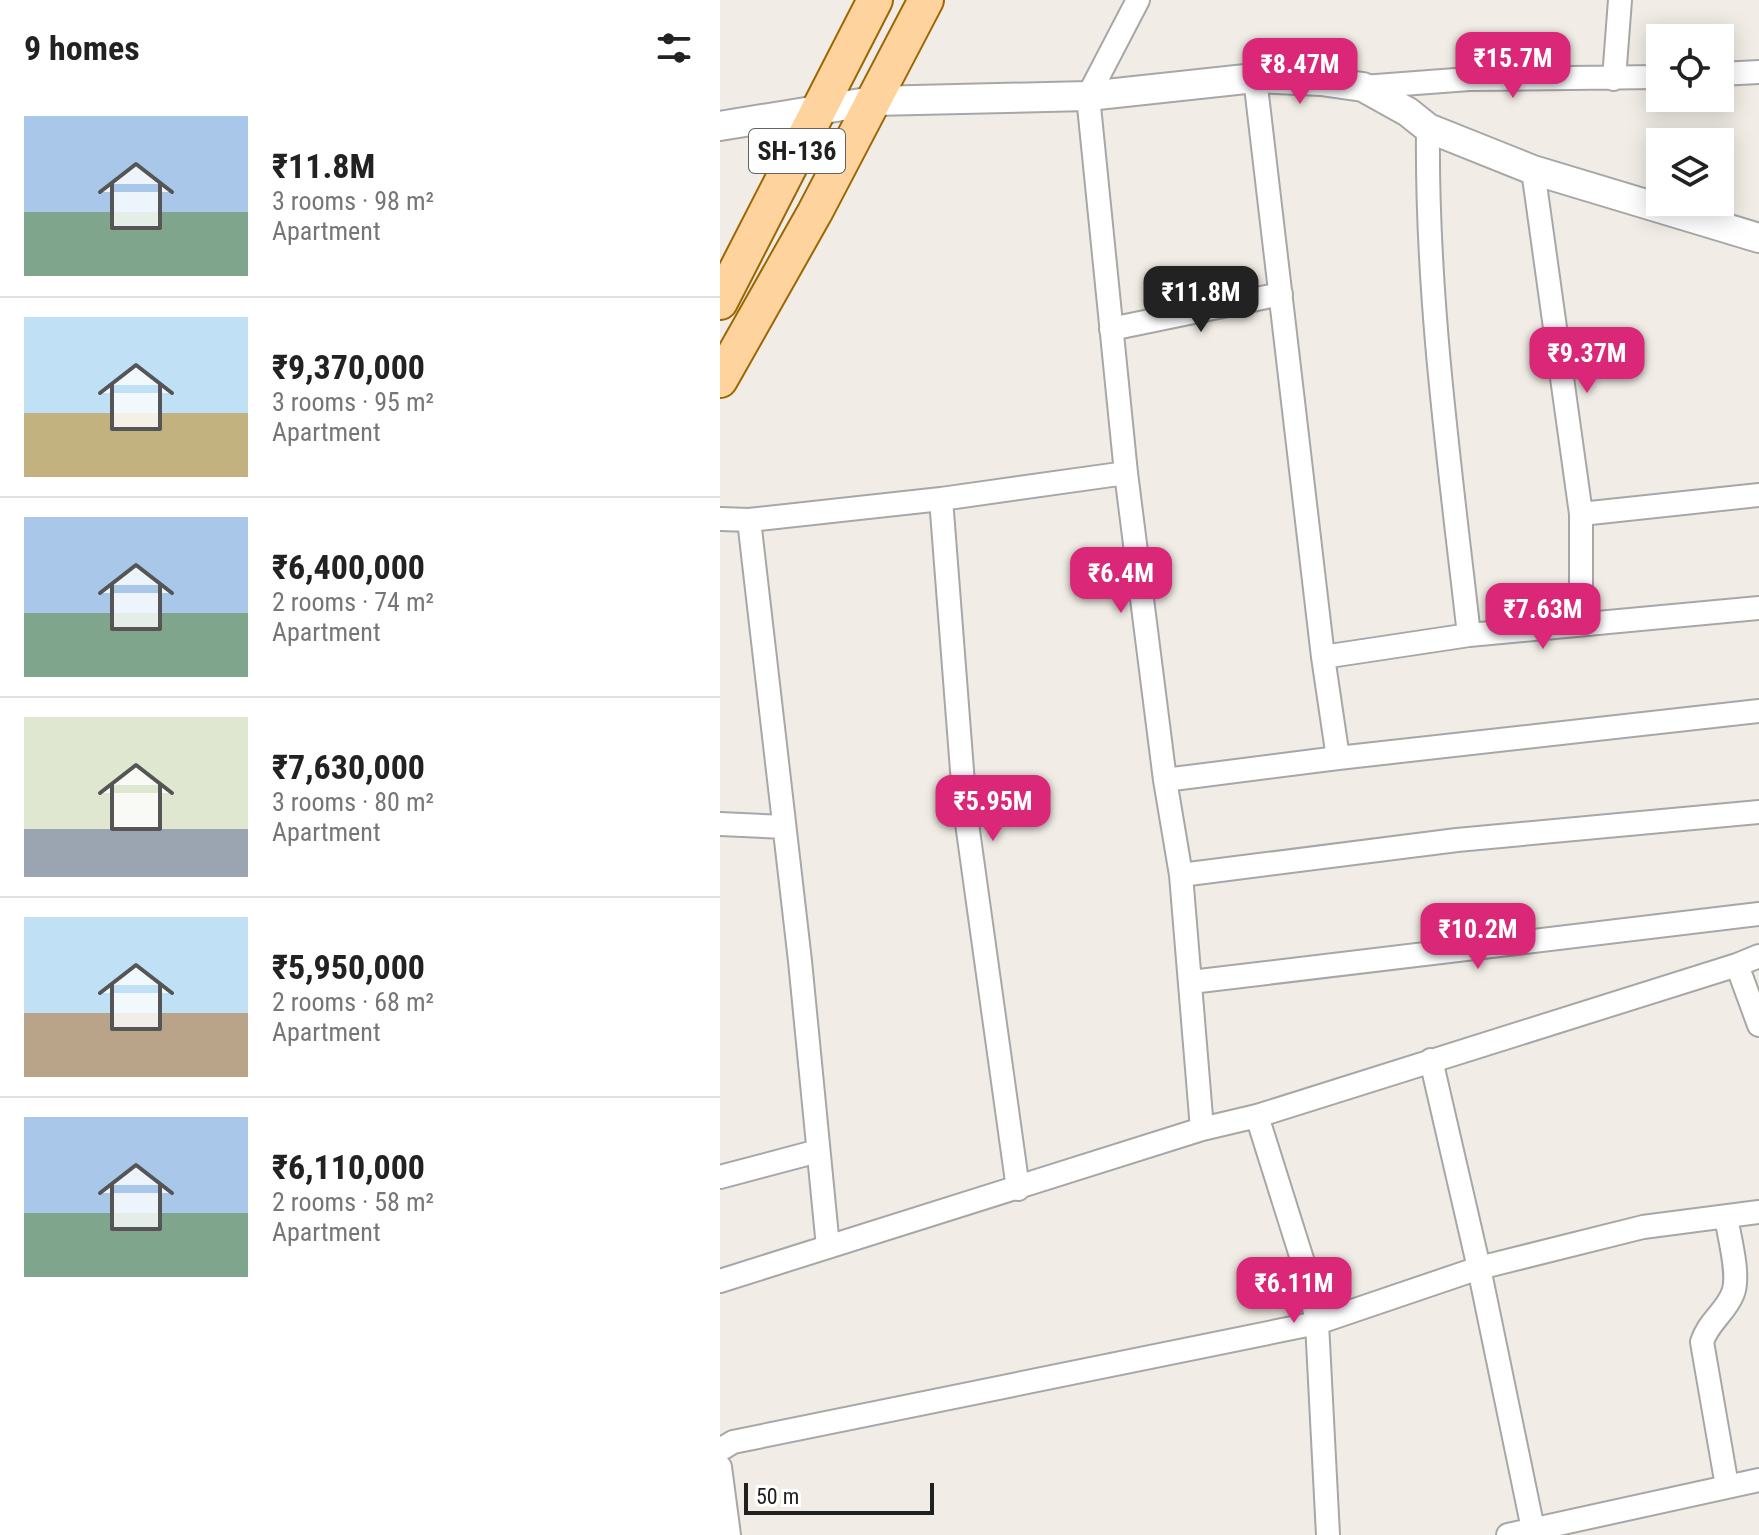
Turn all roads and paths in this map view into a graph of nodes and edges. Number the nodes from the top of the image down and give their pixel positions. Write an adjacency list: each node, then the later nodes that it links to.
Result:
1 (875, 0): 13 (main road, SH-136)
2 (926, 0): 12 (main road, SH-136)
3 (1138, 0): 11 (street)
4 (1620, 0): 9 (street)
5 (1759, 72): 6 (street)
6 (1734, 73)
7 (1255, 78): 10 (street); 11 (street); 19 (street)
8 (1646, 78): 9 (street)
9 (1614, 79): 10 (street)
10 (1363, 87): 15 (street)
11 (1088, 96): 12 (street); 20 (street)
12 (873, 101): 13 (street); 21 (main road, SH-136)
13 (816, 112): 14 (street); 18 (main road, SH-136)
14 (720, 126)
15 (1428, 128): 16 (street); 30 (street)
16 (1533, 170): 17 (street); 25 (street)
17 (1759, 238)
18 (723, 291)
19 (1281, 294): 20 (street); 31 (street)
20 (1111, 329): 22 (street)
21 (720, 380)
22 (1126, 473): 24 (street); 34 (street)
23 (1759, 495): 25 (street)
24 (941, 499): 27 (street); 49 (street)
25 (1581, 514): 29 (street)
26 (720, 519): 27 (street)
27 (749, 520): 37 (street)
28 (1759, 608): 29 (street)
29 (1581, 624): 30 (street)
30 (1469, 635): 31 (street)
31 (1323, 657): 33 (street)
32 (1759, 711): 33 (street)
33 (1338, 758): 34 (street)
34 (1165, 780): 38 (street)
35 (1759, 812): 38 (street)
36 (720, 824): 37 (street)
37 (784, 827): 47 (street)
38 (1181, 875): 42 (street)
39 (1759, 914): 42 (street)
40 (1759, 956): 41 (street)
41 (1737, 965): 43 (street); 44 (street)
42 (1191, 982): 46 (street)
43 (1759, 1025)
44 (1431, 1060): 45 (street); 53 (street)
45 (1257, 1116): 46 (street); 55 (street)
46 (1202, 1129): 49 (street)
47 (818, 1151): 48 (street); 52 (street)
48 (720, 1177)
49 (1018, 1189): 52 (street)
50 (1759, 1212): 51 (street)
51 (1726, 1217): 53 (street); 59 (street)
52 (828, 1247): 54 (street)
53 (1479, 1268): 55 (street); 60 (street)
54 (720, 1281)
55 (1317, 1323): 56 (street); 62 (street)
56 (720, 1450)
57 (720, 1467): 61 (street)
58 (1759, 1480): 59 (street)
59 (1727, 1486): 60 (street)
60 (1533, 1529): 63 (street)
61 (726, 1535)
62 (1328, 1535)
63 (1508, 1535)

